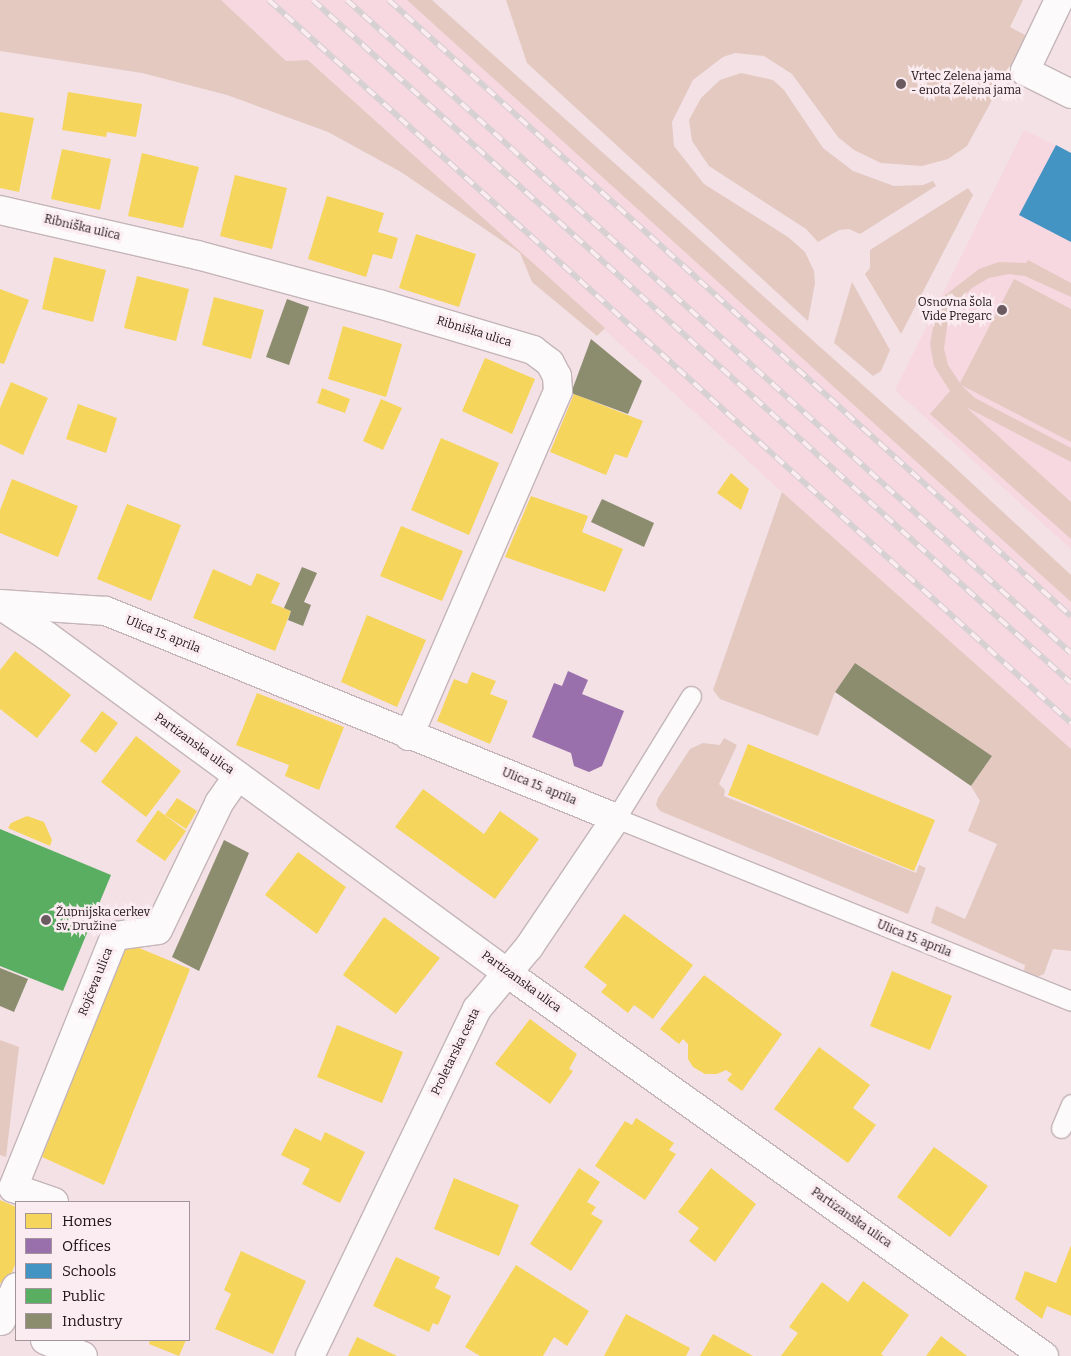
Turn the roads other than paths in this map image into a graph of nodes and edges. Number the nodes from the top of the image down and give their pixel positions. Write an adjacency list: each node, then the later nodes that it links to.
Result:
1 (1059, 0): 2 (street)
2 (1071, 94)
3 (0, 210): 6 (street, Ribniška ulica)
4 (0, 604): 6 (street, Ulica 15. aprila); 7 (street, Partizanska ulica)
5 (691, 696): 8 (lane, Proletarska cesta)
6 (409, 736): 8 (street, Ulica 15. aprila)
7 (238, 776): 9 (street, Partizanska ulica); 13 (street, Rojčeva ulica)
8 (616, 818): 9 (street, Proletarska cesta); 10 (lane, Ulica 15. aprila)
9 (506, 972): 19 (street, Proletarska cesta); 20 (street, Partizanska ulica)
10 (1071, 1001)
11 (1071, 1104): 12 (lane)
12 (1060, 1128)
13 (6, 1185): 14 (street, Rojčeva ulica)
14 (51, 1201)
15 (15, 1291): 16 (street)
16 (6, 1323)
17 (47, 1341): 18 (street)
18 (83, 1356)
19 (310, 1356)
20 (1044, 1356)

